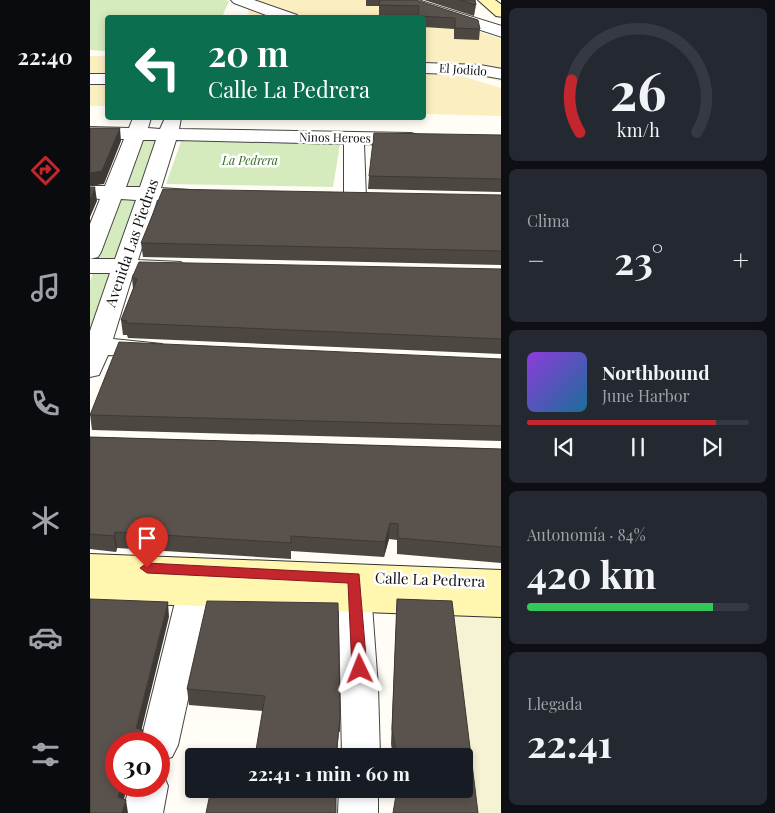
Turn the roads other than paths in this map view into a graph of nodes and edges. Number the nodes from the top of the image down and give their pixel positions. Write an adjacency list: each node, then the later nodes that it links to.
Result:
1 (239, 0): 5 (street)
2 (403, 0): 6 (street)
3 (486, 0): 4 (main road)
4 (501, 13)
5 (282, 15)
6 (501, 32)
7 (426, 68): 8 (street, El Jodido)
8 (501, 74)
9 (90, 79): 10 (street)
10 (105, 79)
11 (139, 126): 12 (street, Ninos Heroes); 13 (street, Ninos Heroes); 17 (street)
12 (171, 126): 14 (street, Ninos Heroes); 18 (street, Avenida Las Piedras)
13 (90, 133)
14 (354, 138): 15 (street, Ninos Heroes); 20 (street)
15 (432, 139)
16 (90, 192): 17 (street)
17 (113, 192): 18 (street); 21 (street)
18 (149, 194): 19 (street); 23 (street, Avenida Las Piedras)
19 (216, 195)
20 (356, 198)
21 (90, 252)
22 (90, 266): 23 (street)
23 (123, 266): 24 (street); 26 (street, Avenida Las Piedras)
24 (190, 267)
25 (176, 350): 26 (street)
26 (92, 354)
27 (90, 566): 29 (main road, Calle La Pedrera)
28 (501, 582): 29 (main road, Calle La Pedrera)
29 (356, 589): 31 (main road, Calle La Pedrera); 32 (main road, Calle La Pedrera); 34 (street)
30 (90, 590): 31 (main road, Calle La Pedrera)
31 (194, 594): 33 (street)
32 (501, 604)
33 (162, 732)
34 (361, 748)
35 (147, 797): 37 (street)
36 (359, 798): 38 (street)
37 (143, 813)
38 (358, 813)

